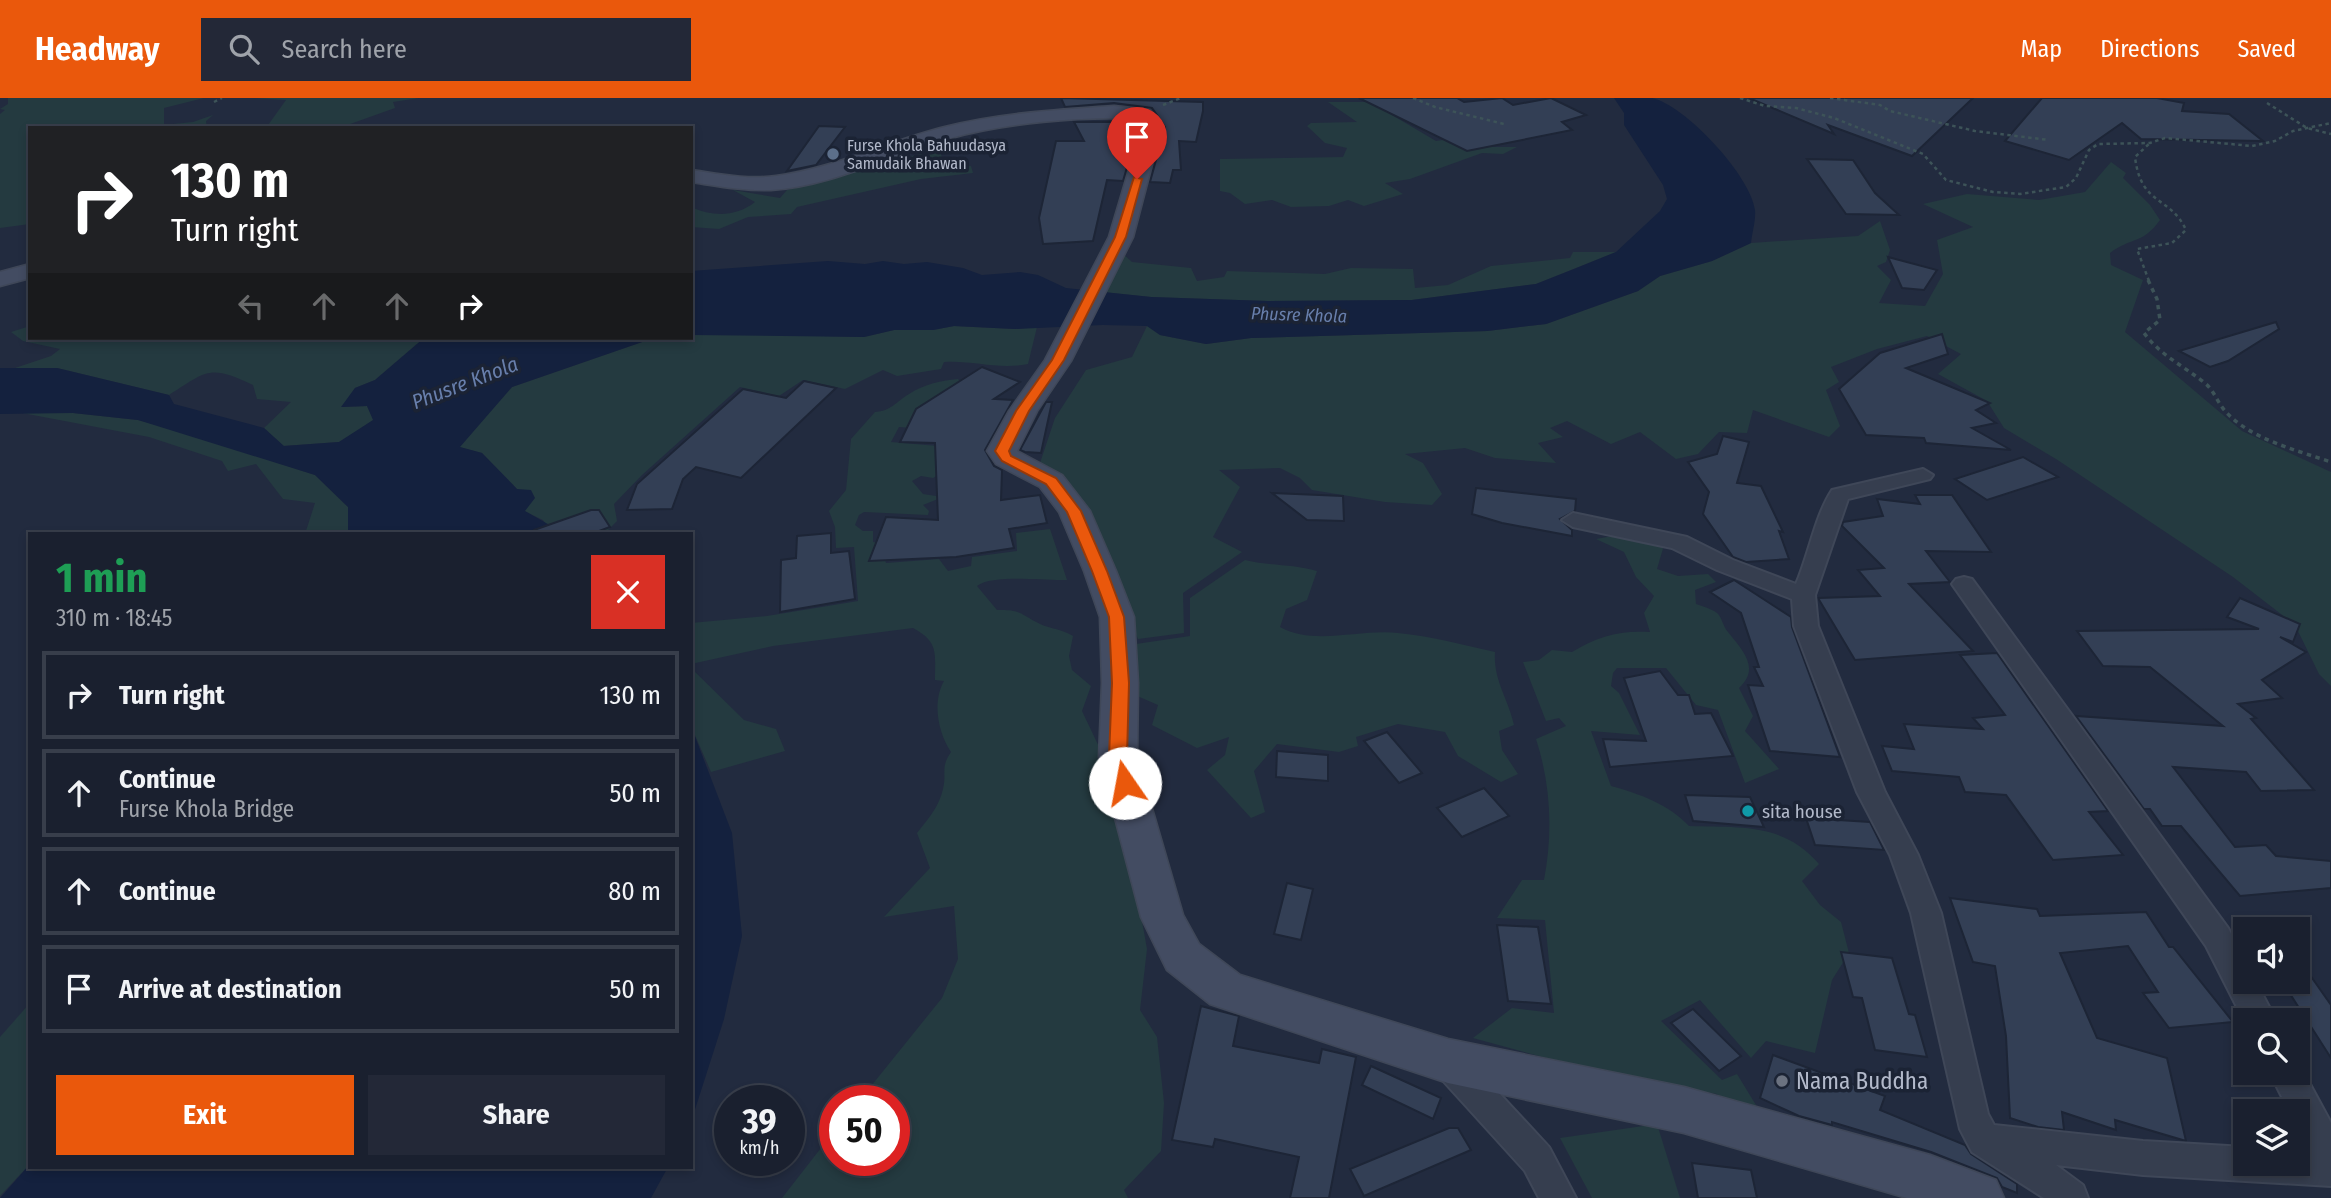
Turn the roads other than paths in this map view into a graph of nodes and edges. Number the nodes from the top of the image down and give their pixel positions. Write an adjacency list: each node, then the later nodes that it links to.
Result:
1 (693, 176): 9 (main road)
2 (28, 272): 3 (main road)
3 (0, 279)
4 (1923, 475): 7 (street)
5 (1573, 520): 7 (street)
6 (1964, 584): 8 (street)
7 (1803, 594): 11 (street)
8 (2254, 1008)
9 (1448, 1061): 16 (street); 17 (main road)
10 (2293, 1085): 12 (street)
11 (1984, 1140): 13 (street); 18 (street)
12 (2331, 1158)
13 (2233, 1163)
14 (2310, 1168): 15 (street)
15 (2331, 1169)
16 (1558, 1198)
17 (1978, 1198)
18 (2070, 1198)

